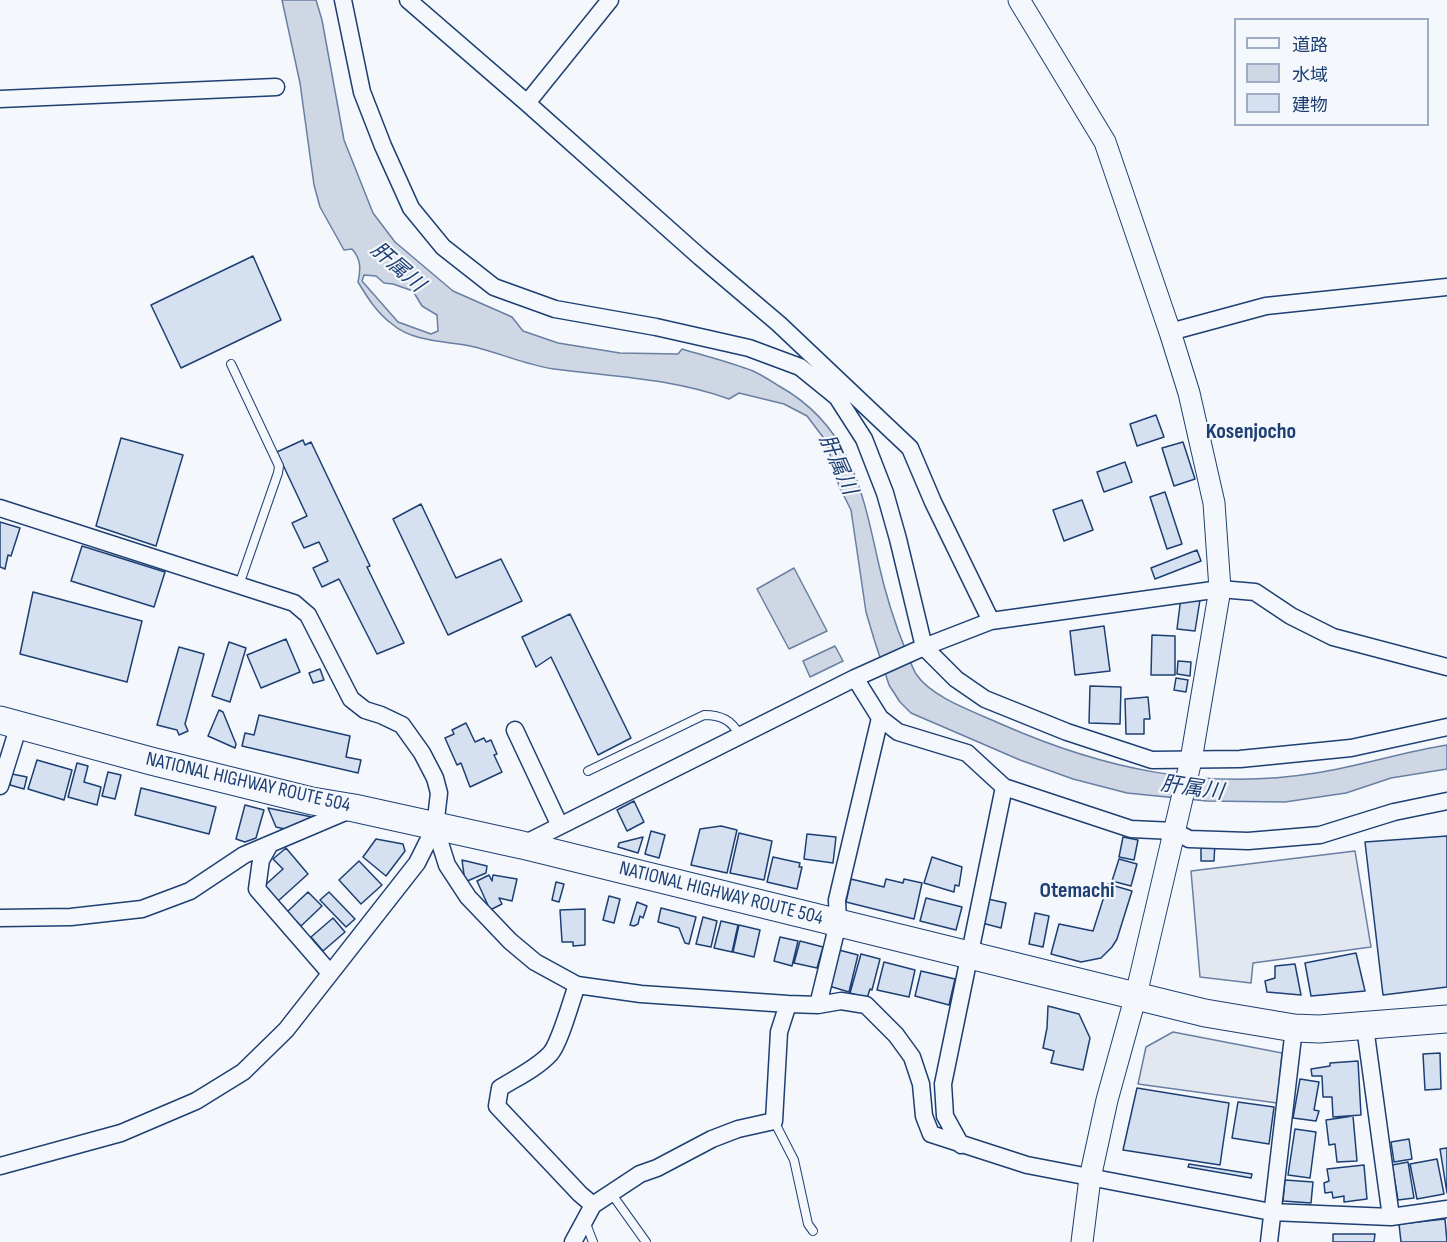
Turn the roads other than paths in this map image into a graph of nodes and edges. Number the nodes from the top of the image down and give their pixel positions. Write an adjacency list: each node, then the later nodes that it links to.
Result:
1 (343, 0): 15 (street)
2 (408, 0): 7 (street)
3 (610, 0): 7 (street)
4 (1019, 0): 9 (street)
5 (276, 87): 6 (street)
6 (0, 99)
7 (527, 103): 14 (street)
8 (1445, 288): 9 (street)
9 (1170, 332): 13 (street)
10 (231, 364): 12 (lane)
11 (0, 508): 12 (street)
12 (239, 585): 30 (street)
13 (1221, 589): 14 (street); 16 (street); 23 (street)
14 (991, 621): 15 (street)
15 (924, 647): 17 (street); 23 (street)
16 (1447, 667)
17 (855, 678): 18 (street); 22 (street)
18 (880, 718): 26 (street); 35 (street)
19 (10, 722): 25 (street); 28 (highway, NATIONAL HIGHWAY ROUTE 504)
20 (1447, 727): 23 (street)
21 (515, 730): 29 (street)
22 (740, 736): 24 (lane); 29 (street)
23 (1191, 760): 31 (street)
24 (588, 771)
25 (0, 786)
26 (1004, 787): 31 (street); 36 (street)
27 (1447, 801): 31 (street)
28 (354, 808): 30 (highway, NATIONAL HIGHWAY ROUTE 504); 32 (street)
29 (561, 826): 33 (street)
30 (435, 827): 33 (highway, NATIONAL HIGHWAY ROUTE 504); 37 (street); 38 (street)
31 (1174, 831): 39 (street)
32 (270, 844): 34 (street); 37 (street)
33 (522, 845): 35 (highway, NATIONAL HIGHWAY ROUTE 504)
34 (0, 918)
35 (838, 922): 36 (highway, NATIONAL HIGHWAY ROUTE 504); 41 (street)
36 (969, 955): 39 (highway, NATIONAL HIGHWAY ROUTE 504); 46 (street)
37 (330, 973): 47 (street)
38 (577, 985): 40 (street); 50 (street)
39 (1136, 995): 44 (highway, NATIONAL HIGHWAY ROUTE 504); 48 (street)
40 (788, 1004): 41 (street); 45 (street)
41 (818, 1005): 46 (street)
42 (1447, 1019): 43 (highway, NATIONAL HIGHWAY ROUTE 504)
43 (1365, 1027): 44 (highway, NATIONAL HIGHWAY ROUTE 504); 53 (street)
44 (1294, 1028): 52 (street)
45 (774, 1121): 49 (street); 55 (lane)
46 (960, 1145): 48 (street)
47 (0, 1166)
48 (1090, 1178): 52 (street); 59 (street)
49 (611, 1193): 50 (street); 58 (lane)
50 (593, 1205): 54 (street)
51 (1447, 1209): 53 (street)
52 (1271, 1212): 53 (street); 60 (street)
53 (1391, 1217)
54 (585, 1221): 56 (street); 57 (lane)
55 (813, 1231)
56 (573, 1242)
57 (593, 1242)
58 (646, 1242)
59 (1082, 1242)
60 (1269, 1242)

